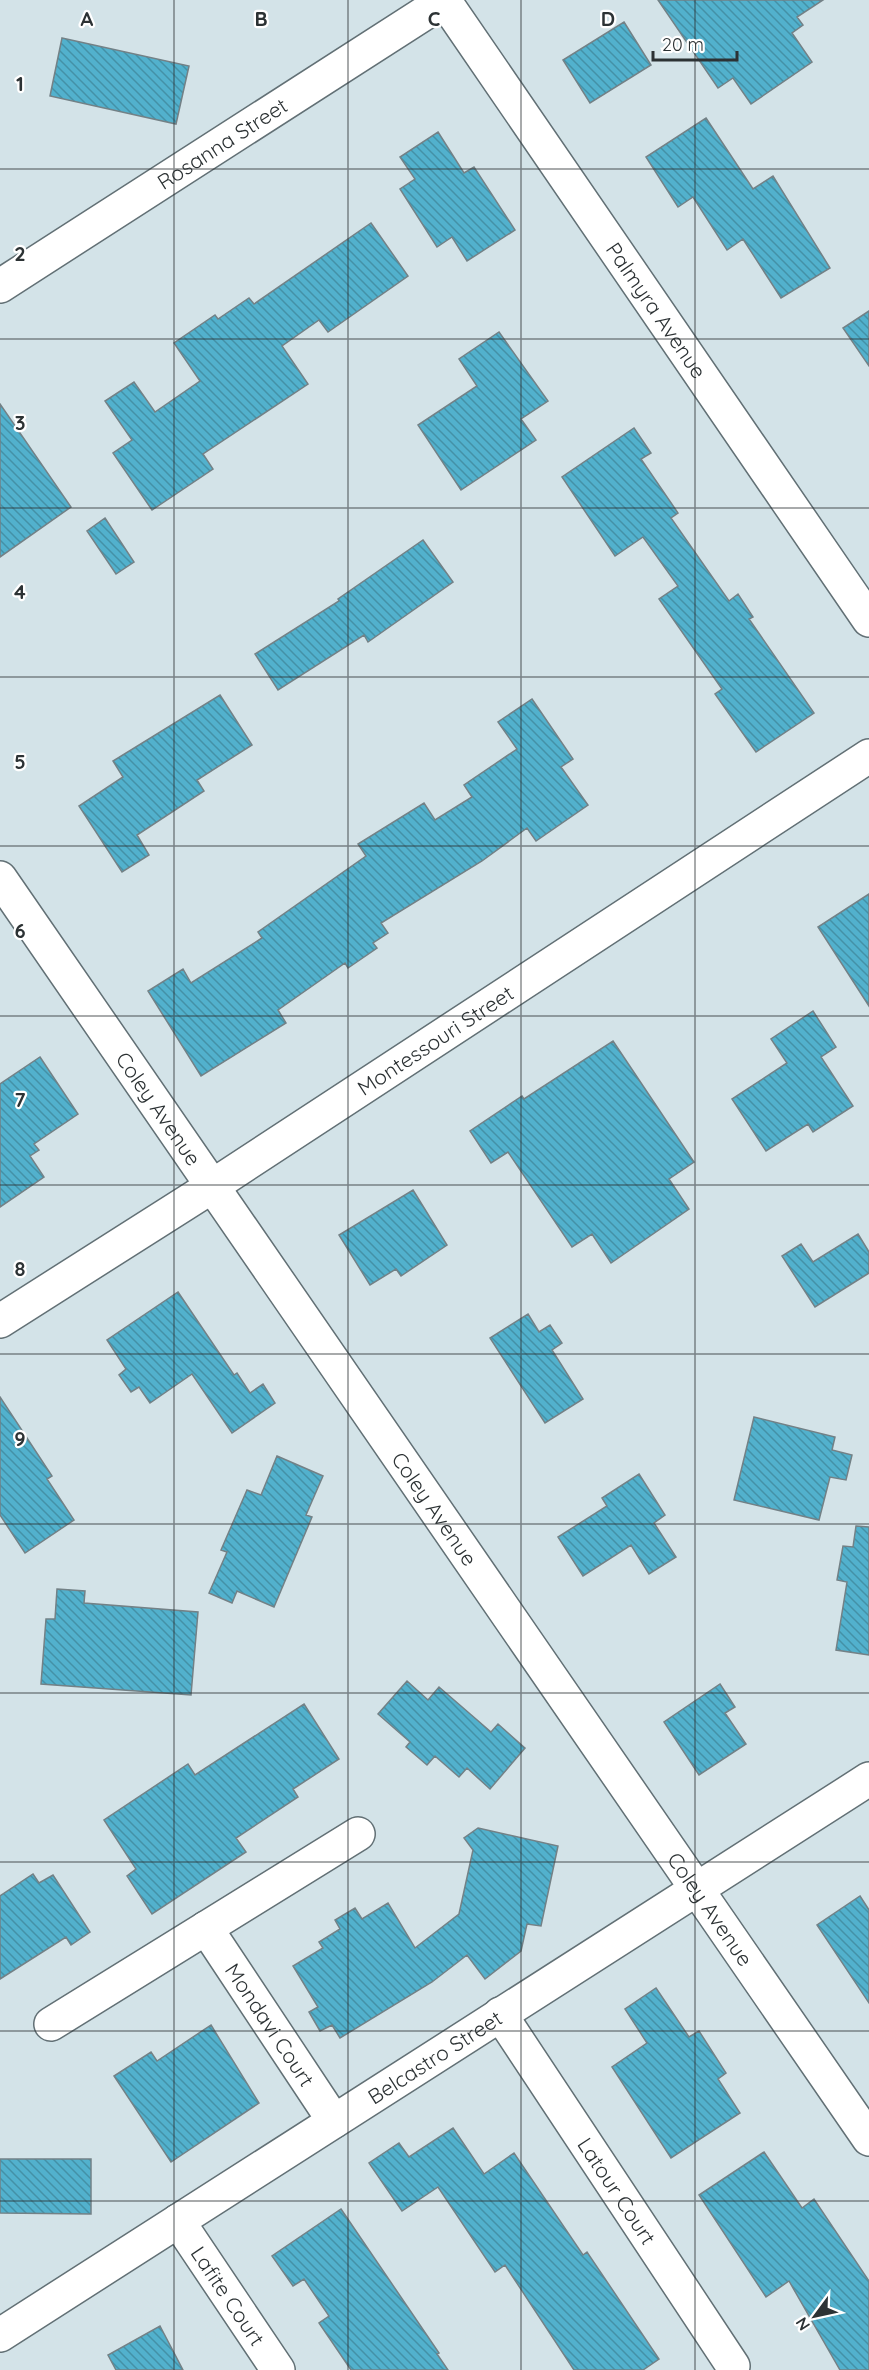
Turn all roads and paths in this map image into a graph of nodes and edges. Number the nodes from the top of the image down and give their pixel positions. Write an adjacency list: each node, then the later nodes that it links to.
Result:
1 (445, 0): 2 (street, Rosanna Street); 3 (street, Palmyra Avenue)
2 (0, 286)
3 (869, 620)
4 (869, 756): 6 (street, Montessouri Street)
5 (0, 878): 6 (street, Coley Avenue)
6 (211, 1187): 7 (street, Montessouri Street); 10 (street, Coley Avenue)
7 (0, 1321)
8 (869, 1779): 10 (street, Belcastro Street)
9 (358, 1834): 11 (street)
10 (697, 1887): 12 (street, Belcastro Street); 15 (street, Coley Avenue)
11 (206, 1928): 13 (street); 14 (street, Mondavi Court)
12 (500, 2014): 14 (street, Belcastro Street); 18 (street, Latour Court)
13 (51, 2024)
14 (334, 2121): 16 (street, Belcastro Street)
15 (869, 2139)
16 (178, 2221): 17 (street, Belcastro Street); 19 (street, Lafite Court)
17 (0, 2335)
18 (733, 2367)
19 (278, 2370)

